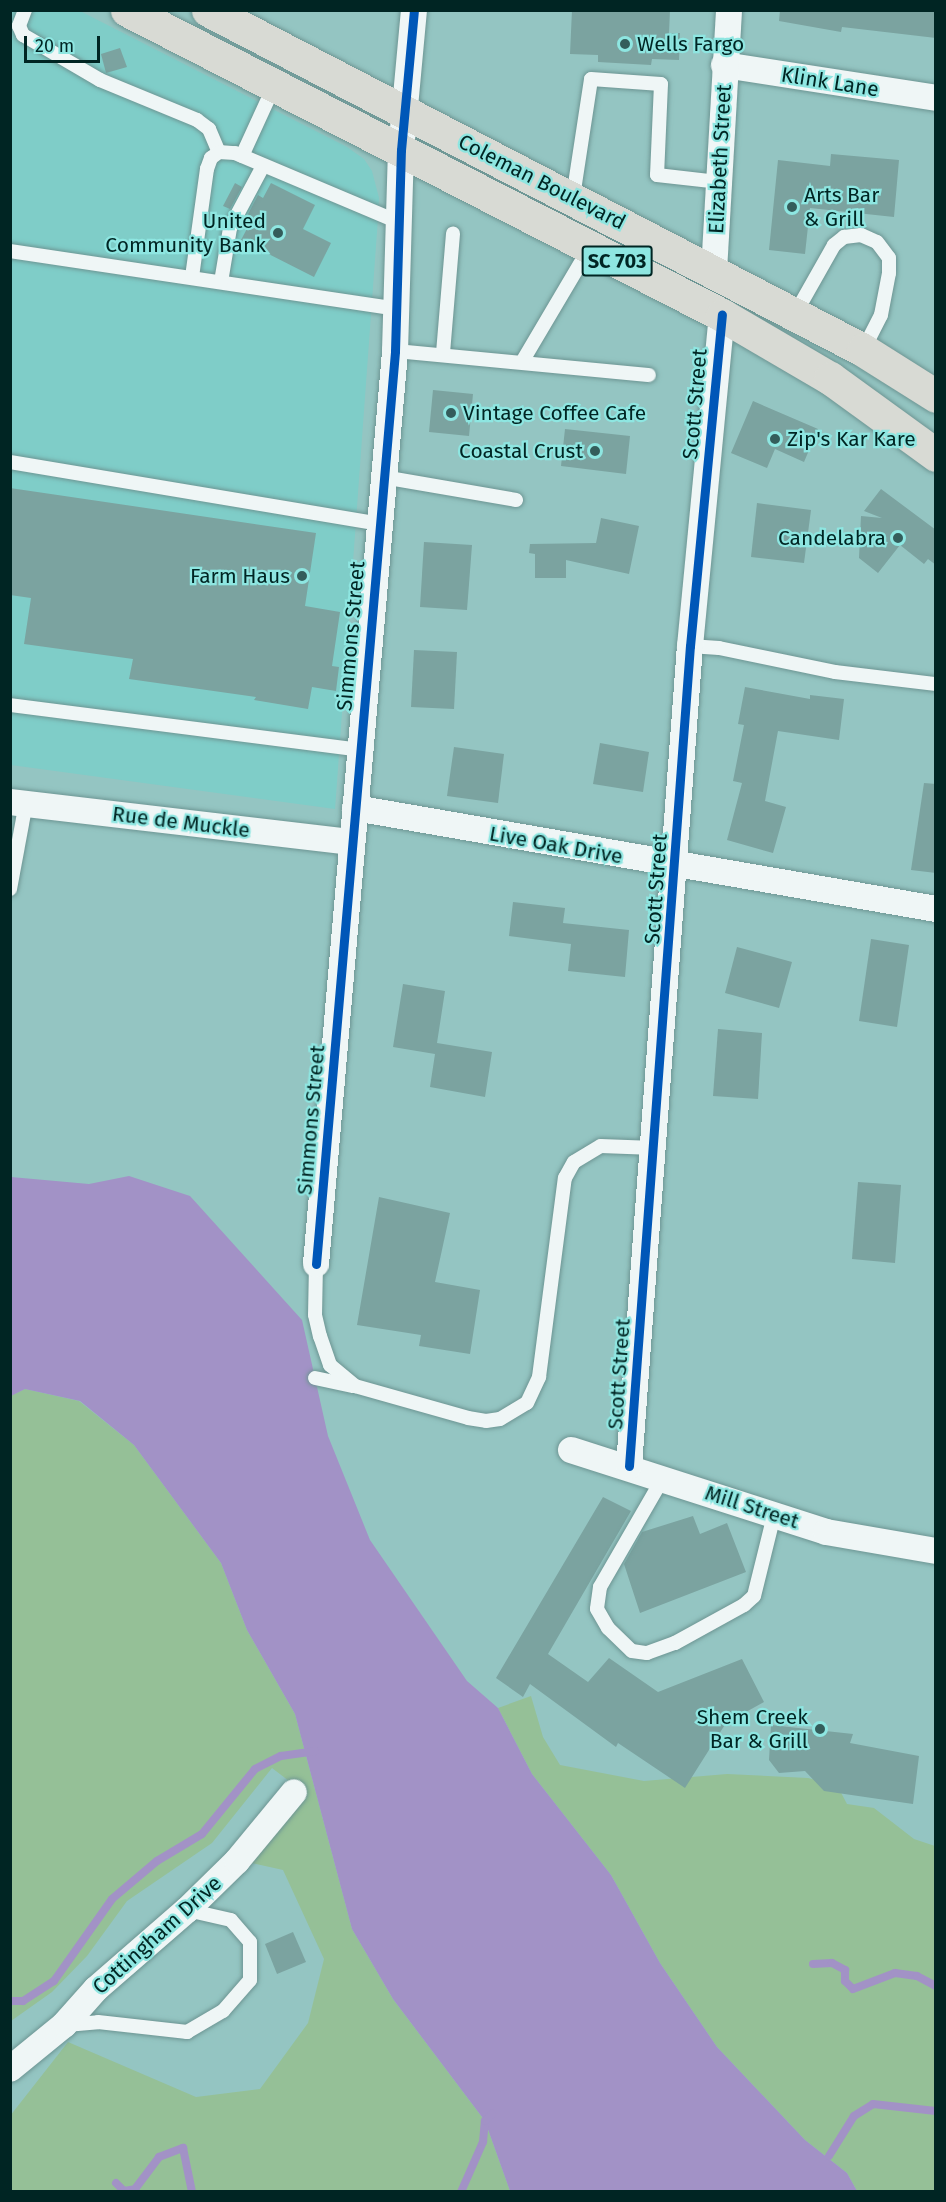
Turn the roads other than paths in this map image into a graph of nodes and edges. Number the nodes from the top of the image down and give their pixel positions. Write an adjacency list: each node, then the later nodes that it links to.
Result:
1 (25, 10): 11 (lane)
2 (127, 10): 7 (main road, Coleman Boulevard / SC 703)
3 (208, 10): 9 (main road, Coleman Boulevard / SC 703)
4 (414, 10): 9 (street, Simmons Street)
5 (729, 10): 6 (street, Elizabeth Street)
6 (724, 65): 8 (street, Klink Lane); 14 (street, Elizabeth Street)
7 (274, 86): 10 (main road, Coleman Boulevard / SC 703); 12 (lane)
8 (936, 98)
9 (405, 111): 10 (street, Simmons Street); 15 (main road, Coleman Boulevard / SC 703)
10 (401, 150): 16 (street, Simmons Street); 18 (main road, Coleman Boulevard / SC 703)
11 (219, 152): 12 (lane); 21 (lane)
12 (242, 156): 13 (lane)
13 (263, 166): 16 (lane); 22 (lane)
14 (718, 182): 15 (lane); 20 (street, Elizabeth Street)
15 (573, 197): 20 (main road, Coleman Boulevard / SC 703)
16 (401, 223): 23 (street, Simmons Street)
17 (453, 233): 28 (lane)
18 (590, 247): 25 (main road, Coleman Boulevard / SC 703); 29 (lane)
19 (10, 251): 21 (lane)
20 (714, 271): 24 (main road, Coleman Boulevard / SC 703)
21 (192, 278): 22 (lane)
22 (221, 282): 23 (lane)
23 (398, 309): 27 (street, Simmons Street)
24 (795, 314): 26 (main road, Coleman Boulevard / SC 703); 26 (lane)
25 (723, 315): 31 (main road, Coleman Boulevard / SC 703); 39 (street, Scott Street)
26 (863, 350): 32 (main road, Coleman Boulevard / SC 703)
27 (395, 351): 28 (lane); 36 (street, Simmons Street)
28 (443, 353): 29 (lane)
29 (522, 362): 30 (lane)
30 (649, 375)
31 (830, 378): 33 (main road); 34 (main road, Coleman Boulevard / SC 703)
32 (936, 396)
33 (936, 427)
34 (936, 455)
35 (10, 462): 38 (lane)
36 (383, 477): 37 (lane); 38 (street, Simmons Street)
37 (516, 500)
38 (379, 524): 42 (street, Simmons Street)
39 (690, 646): 40 (lane); 46 (street, Scott Street)
40 (936, 684)
41 (10, 705): 42 (lane)
42 (359, 750): 44 (street, Simmons Street)
43 (18, 802): 45 (street, Rue de Muckle); 47 (lane)
44 (355, 808): 45 (street, Simmons Street); 46 (street, Live Oak Drive)
45 (352, 842): 50 (street, Simmons Street)
46 (676, 866): 48 (street, Live Oak Drive); 49 (street, Scott Street)
47 (10, 889)
48 (936, 909)
49 (654, 1148): 52 (lane); 54 (street, Scott Street)
50 (316, 1264): 52 (lane)
51 (315, 1378): 52 (lane)
52 (355, 1386)
53 (571, 1450): 54 (street, Mill Street)
54 (630, 1466): 55 (street, Mill Street)
55 (663, 1478): 56 (street, Mill Street); 56 (lane)
56 (774, 1515): 57 (street, Mill Street)
57 (936, 1551)
58 (294, 1792): 59 (street, Cottingham Drive)
59 (187, 1910): 60 (street, Cottingham Drive); 60 (lane)
60 (64, 2025): 61 (street, Cottingham Drive)
61 (10, 2069)

